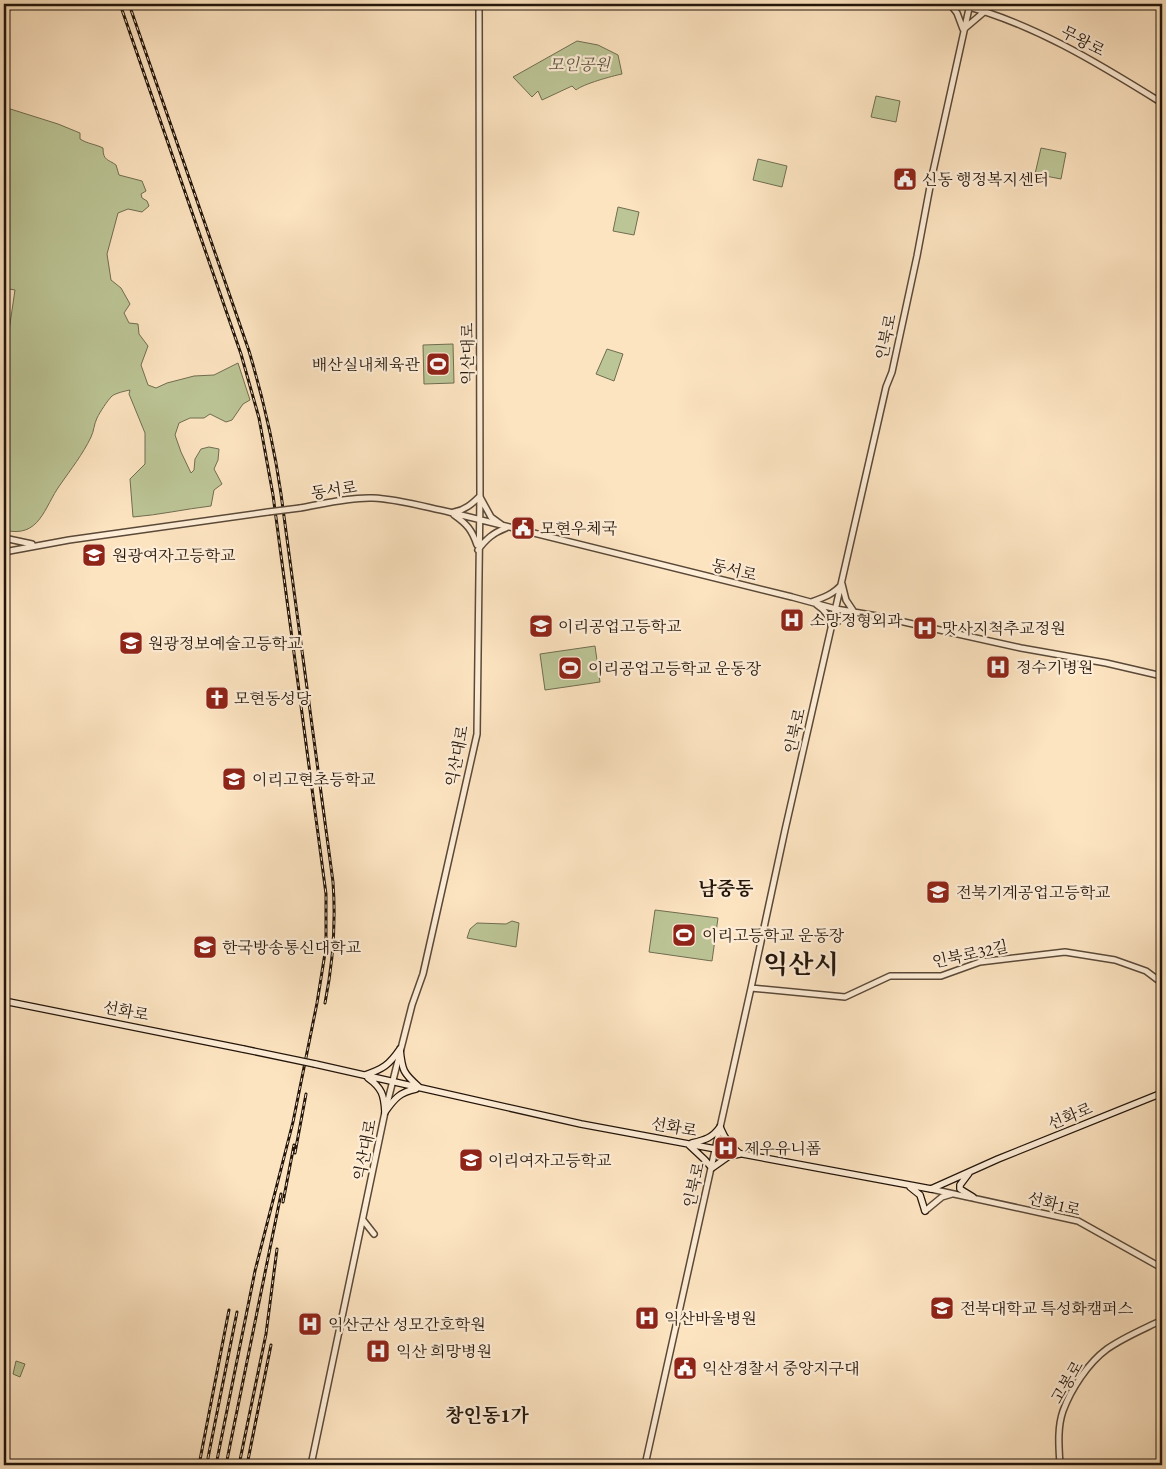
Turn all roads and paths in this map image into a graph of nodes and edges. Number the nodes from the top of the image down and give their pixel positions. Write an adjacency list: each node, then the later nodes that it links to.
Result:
1 (15, 4): 6 (main road)
2 (480, 4): 10 (street, 익산대로)
3 (950, 4): 8 (street)
4 (958, 4): 5 (street, 무왕로)
5 (970, 5): 7 (street, 무왕로); 8 (street, 인북로)
6 (4, 8)
7 (984, 12): 8 (street); 9 (street, 무왕로)
8 (964, 29): 18 (street, 인북로)
9 (1162, 103)
10 (480, 495): 11 (street); 12 (street, 익산대로); 13 (street)
11 (450, 512): 12 (street, 동서로); 15 (street, 동서로, bridge); 16 (street)
12 (479, 520): 13 (street, 동서로); 16 (street, 익산대로)
13 (506, 528): 16 (street); 19 (street, 동서로)
14 (4, 538): 15 (street)
15 (38, 545): 17 (street)
16 (478, 550): 27 (street, 익산대로)
17 (4, 552)
18 (842, 584): 19 (street); 20 (street, 인북로); 21 (street)
19 (811, 602): 20 (street, 동서로); 22 (street)
20 (836, 609): 21 (street, 동서로); 22 (street, 인북로)
21 (854, 612): 22 (street); 23 (street, 동서로)
22 (831, 626): 25 (street, 인북로)
23 (1162, 676)
24 (1162, 982): 25 (street, 인북로32길)
25 (752, 988): 33 (street, 인북로)
26 (4, 1001): 28 (main road, 선화로, bridge)
27 (400, 1050): 28 (main road); 29 (street, 익산대로); 30 (main road)
28 (364, 1076): 29 (main road, 선화로); 32 (main road)
29 (393, 1082): 30 (main road, 선화로); 32 (street, 익산대로)
30 (420, 1088): 32 (main road); 34 (main road, 선화로)
31 (1162, 1093): 38 (main road, 선화로)
32 (385, 1112): 44 (street, 익산대로)
33 (720, 1127): 34 (main road); 35 (street, 인북로); 36 (main road)
34 (687, 1144): 35 (main road, 선화로); 37 (main road)
35 (716, 1149): 36 (main road, 선화로); 37 (street, 인북로)
36 (740, 1154): 37 (main road); 39 (main road, 선화로)
37 (712, 1168): 49 (street, 인북로)
38 (969, 1173): 40 (main road, 선화로); 42 (main road)
39 (904, 1184): 40 (main road, 선화로); 43 (main road)
40 (931, 1189): 41 (street, 선화1로)
41 (955, 1193): 42 (street, 선화1로); 43 (street)
42 (973, 1197): 46 (street, 선화1로)
43 (925, 1211)
44 (363, 1220): 45 (street); 48 (street, 익산대로)
45 (374, 1234)
46 (1162, 1268)
47 (1162, 1320): 50 (street, 고봉로)
48 (311, 1465)
49 (645, 1465)
50 (1060, 1465)

